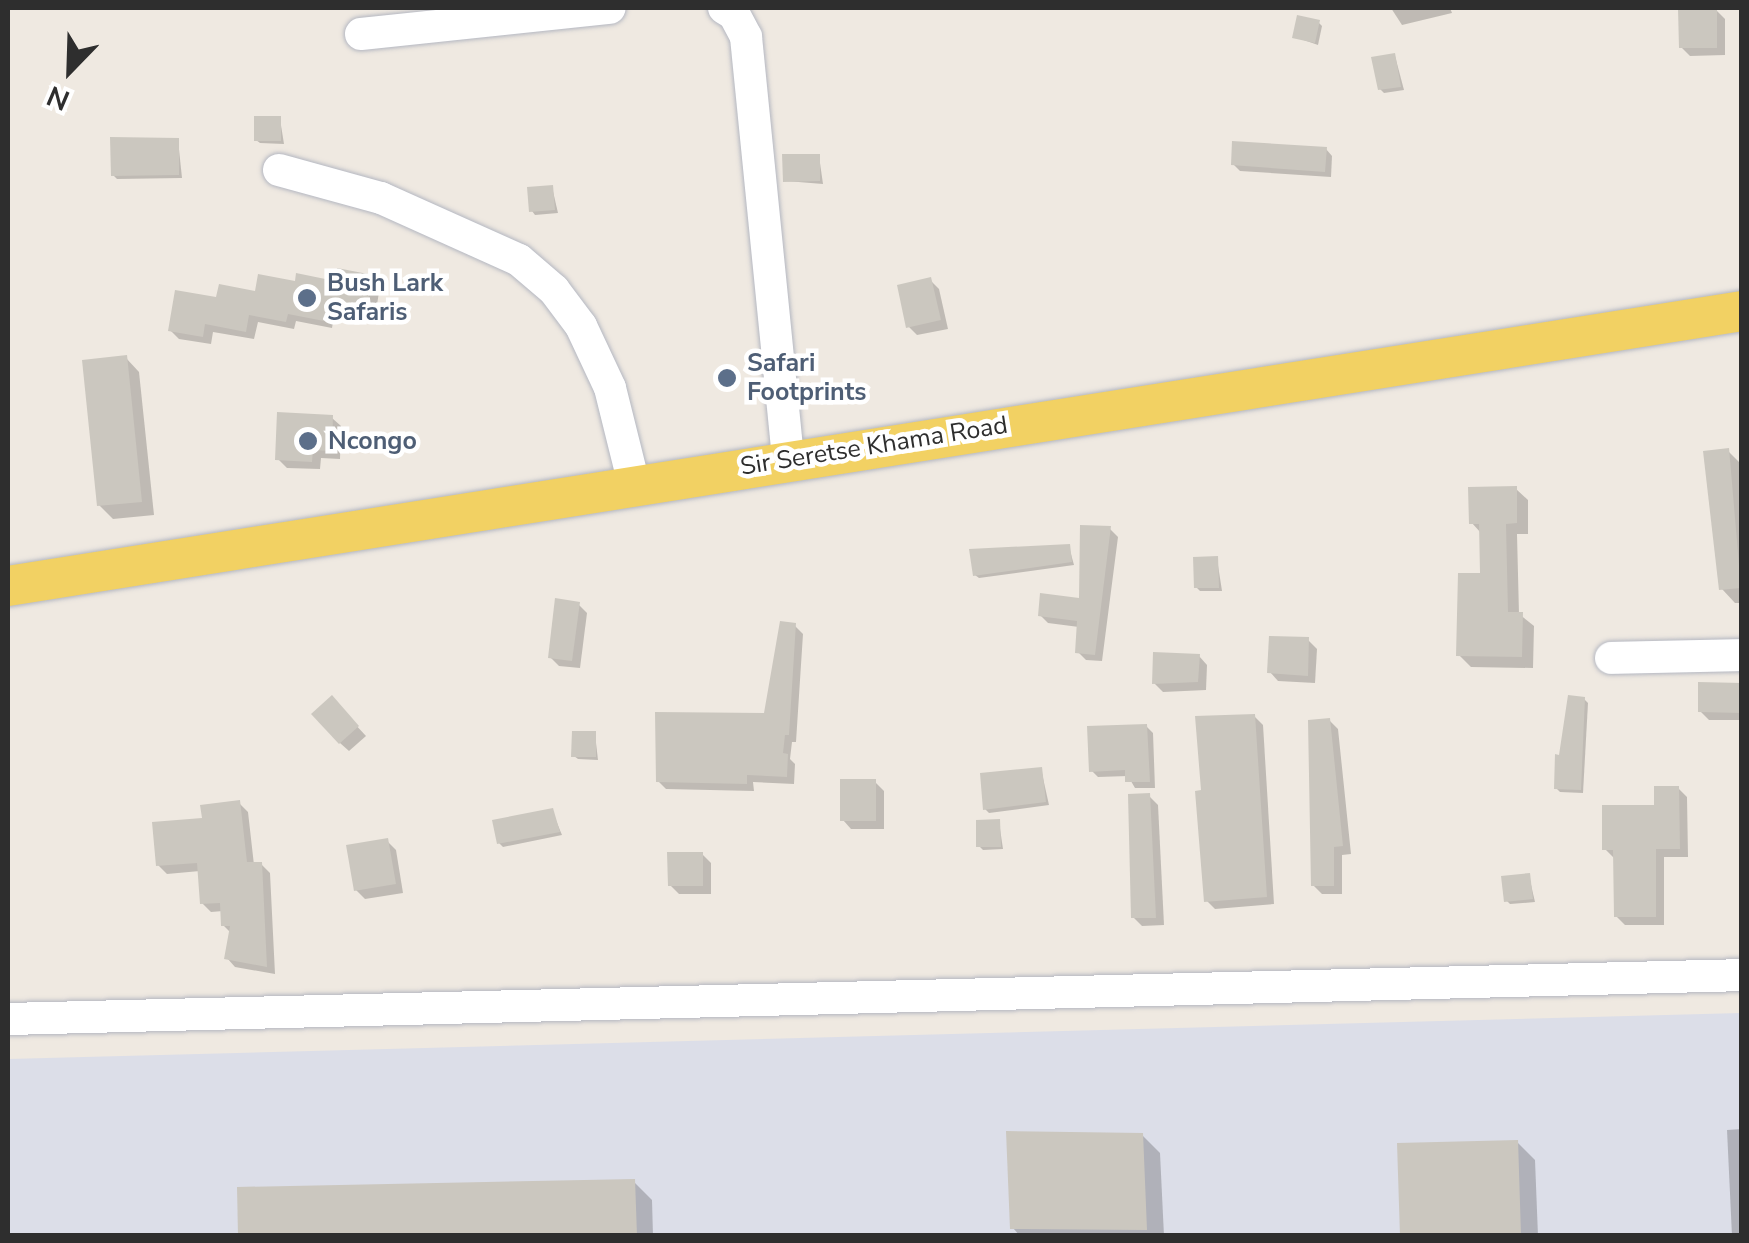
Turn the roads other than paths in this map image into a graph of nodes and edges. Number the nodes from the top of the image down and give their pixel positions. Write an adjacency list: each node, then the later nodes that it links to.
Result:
1 (610, 8): 3 (street)
2 (724, 8): 6 (street)
3 (361, 34)
4 (279, 170): 7 (street)
5 (1742, 311): 6 (main road, Sir Seretse Khama Road)
6 (788, 459): 7 (main road, Sir Seretse Khama Road)
7 (634, 484): 8 (main road, Sir Seretse Khama Road)
8 (8, 586)
9 (1742, 655): 10 (street)
10 (1611, 658)
11 (1742, 975): 12 (street)
12 (8, 1019)

